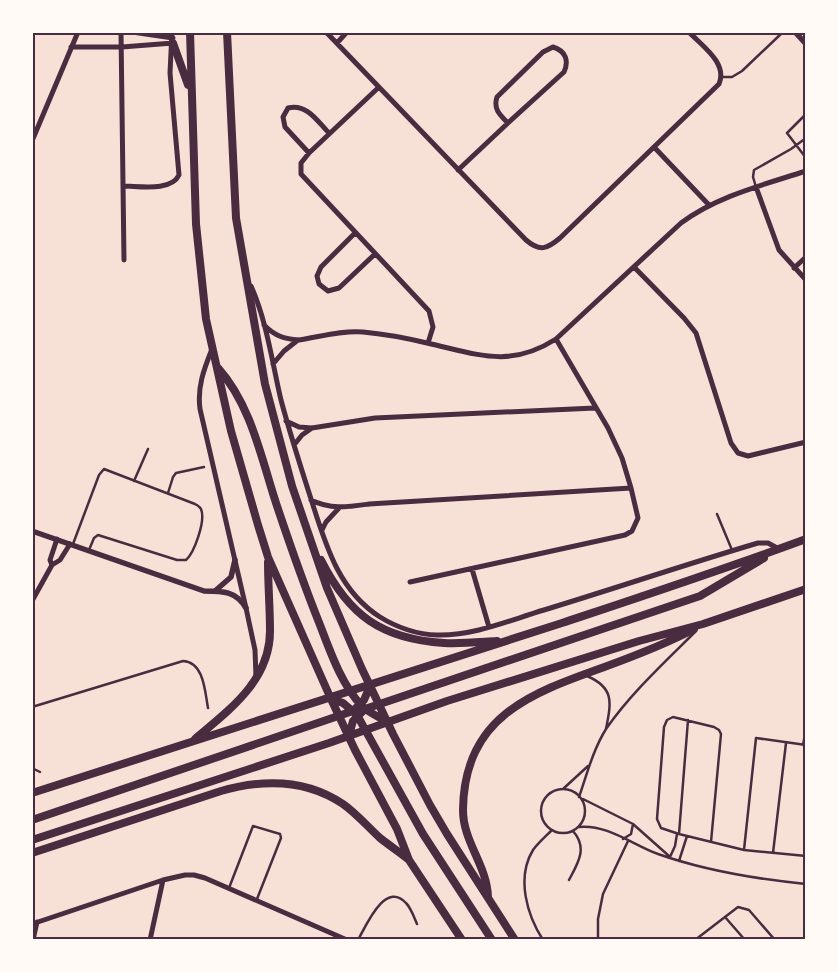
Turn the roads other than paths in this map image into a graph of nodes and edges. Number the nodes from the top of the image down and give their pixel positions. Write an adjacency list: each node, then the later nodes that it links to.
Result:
1 (78, 32): 14 (street)
2 (122, 32): 15 (street)
3 (132, 32): 11 (street)
4 (190, 32): 18 (main road)
5 (227, 32): 39 (main road)
6 (326, 32): 12 (street)
7 (347, 32): 12 (street)
8 (689, 32): 16 (street)
9 (783, 32): 16 (lane)
10 (795, 32): 13 (street)
11 (173, 38): 15 (street); 18 (main road); 30 (street)
12 (336, 43): 17 (street)
13 (806, 44)
14 (71, 47): 15 (street); 23 (street)
15 (122, 47): 30 (street)
16 (722, 77): 25 (street)
17 (378, 88): 21 (street); 28 (street)
18 (191, 93): 45 (main road)
19 (806, 114): 24 (lane)
20 (508, 123): 20 (street); 28 (street)
21 (329, 133): 26 (street); 26 (street)
22 (806, 138): 24 (lane)
23 (32, 141)
24 (796, 145): 27 (lane); 31 (lane)
25 (654, 147): 28 (street); 32 (street)
26 (309, 153): 33 (street)
27 (806, 158)
28 (458, 170)
29 (806, 171): 31 (street)
30 (123, 186): 36 (street)
31 (756, 187): 32 (street); 38 (street)
32 (708, 205): 37 (street)
33 (355, 233): 34 (street); 34 (street)
34 (375, 254): 44 (street)
35 (806, 257): 38 (street)
36 (124, 260)
37 (634, 267): 42 (street); 51 (street)
38 (794, 268): 40 (street)
39 (245, 275): 41 (street); 63 (main road)
40 (806, 280)
41 (264, 325): 43 (street); 46 (street)
42 (556, 339): 44 (street); 48 (street)
43 (299, 340): 44 (street); 46 (street)
44 (428, 343)
45 (212, 348): 47 (main road); 71 (street)
46 (273, 364): 49 (street)
47 (217, 367): 70 (main road); 85 (main road)
48 (595, 408): 50 (street); 56 (street)
49 (286, 421): 50 (street); 52 (street)
50 (312, 428): 52 (street)
51 (806, 442)
52 (294, 446): 58 (street)
53 (148, 449): 55 (lane)
54 (204, 467): 57 (lane)
55 (134, 481): 57 (lane); 66 (lane)
56 (632, 488): 59 (street); 73 (street)
57 (168, 493): 68 (lane)
58 (311, 500): 59 (street); 61 (street)
59 (339, 508): 61 (street)
60 (717, 514): 69 (lane)
61 (321, 530): 80 (street)
62 (32, 531): 64 (street)
63 (309, 536): 81 (main road); 84 (main road)
64 (57, 539): 66 (street); 72 (street)
65 (806, 539): 67 (main road)
66 (72, 544): 68 (street); 72 (street)
67 (780, 549): 69 (street); 81 (main road); 87 (main road)
68 (89, 550): 76 (street)
69 (732, 551): 80 (street)
70 (268, 557): 83 (main road); 86 (main road)
71 (235, 560): 76 (street); 78 (street)
72 (52, 565): 77 (street)
73 (472, 569): 74 (street); 80 (street)
74 (410, 582)
75 (806, 590): 79 (main road)
76 (215, 591): 78 (street)
77 (32, 601)
78 (246, 608): 83 (street)
79 (703, 624): 82 (main road); 94 (main road); 97 (lane)
80 (489, 627)
81 (509, 640): 84 (main road)
82 (584, 674): 97 (lane); 132 (main road)
83 (257, 679): 99 (main road)
84 (370, 686): 85 (main road); 87 (main road); 89 (main road)
85 (351, 692): 86 (main road); 89 (main road)
86 (331, 698): 91 (main road); 92 (main road); 99 (main road)
87 (379, 704): 89 (main road); 94 (main road)
88 (32, 707): 90 (lane)
89 (363, 707): 91 (main road); 94 (main road)
90 (208, 708)
91 (355, 713): 92 (main road); 95 (main road); 98 (main road)
92 (340, 717): 98 (main road); 108 (main road)
93 (688, 720): 113 (lane); 113 (lane); 118 (lane)
94 (388, 722): 95 (main road); 132 (main road)
95 (365, 729): 98 (main road); 141 (main road)
96 (806, 729): 101 (lane)
97 (606, 730): 102 (lane)
98 (349, 735): 116 (main road); 125 (main road)
99 (192, 742): 106 (main road)
100 (786, 743): 101 (lane); 120 (lane); 121 (lane)
101 (804, 745)
102 (589, 765): 105 (lane); 107 (lane)
103 (32, 768): 104 (lane)
104 (40, 772)
105 (563, 789): 107 (lane); 111 (lane)
106 (32, 793)
107 (580, 797): 109 (lane); 110 (lane)
108 (32, 820)
109 (634, 824): 115 (lane); 124 (lane)
110 (579, 826): 112 (lane); 115 (lane)
111 (552, 830): 112 (lane); 143 (lane)
112 (573, 831): 128 (lane)
113 (678, 834): 114 (lane); 124 (lane)
114 (687, 836): 118 (lane); 126 (lane)
115 (623, 839): 117 (lane)
116 (32, 840)
117 (628, 841): 124 (lane); 144 (lane)
118 (711, 842): 120 (lane)
119 (806, 849): 123 (lane)
120 (744, 850): 121 (lane)
121 (773, 853): 123 (lane)
122 (32, 854): 125 (main road)
123 (805, 856)
124 (670, 857): 126 (lane)
125 (409, 860): 140 (main road)
126 (679, 860): 129 (lane)
127 (163, 880): 130 (street); 134 (street); 137 (street)
128 (569, 880)
129 (806, 884)
130 (229, 888): 131 (street); 131 (lane)
131 (257, 899): 138 (street)
132 (488, 899): 142 (main road)
133 (725, 917): 145 (lane); 146 (lane); 147 (lane)
134 (34, 923): 136 (street)
135 (417, 924): 139 (lane)
136 (33, 940)
137 (150, 940)
138 (347, 940)
139 (358, 940)
140 (462, 940)
141 (492, 940)
142 (515, 940)
143 (543, 940)
144 (598, 940)
145 (695, 940)
146 (745, 940)
147 (775, 940)

